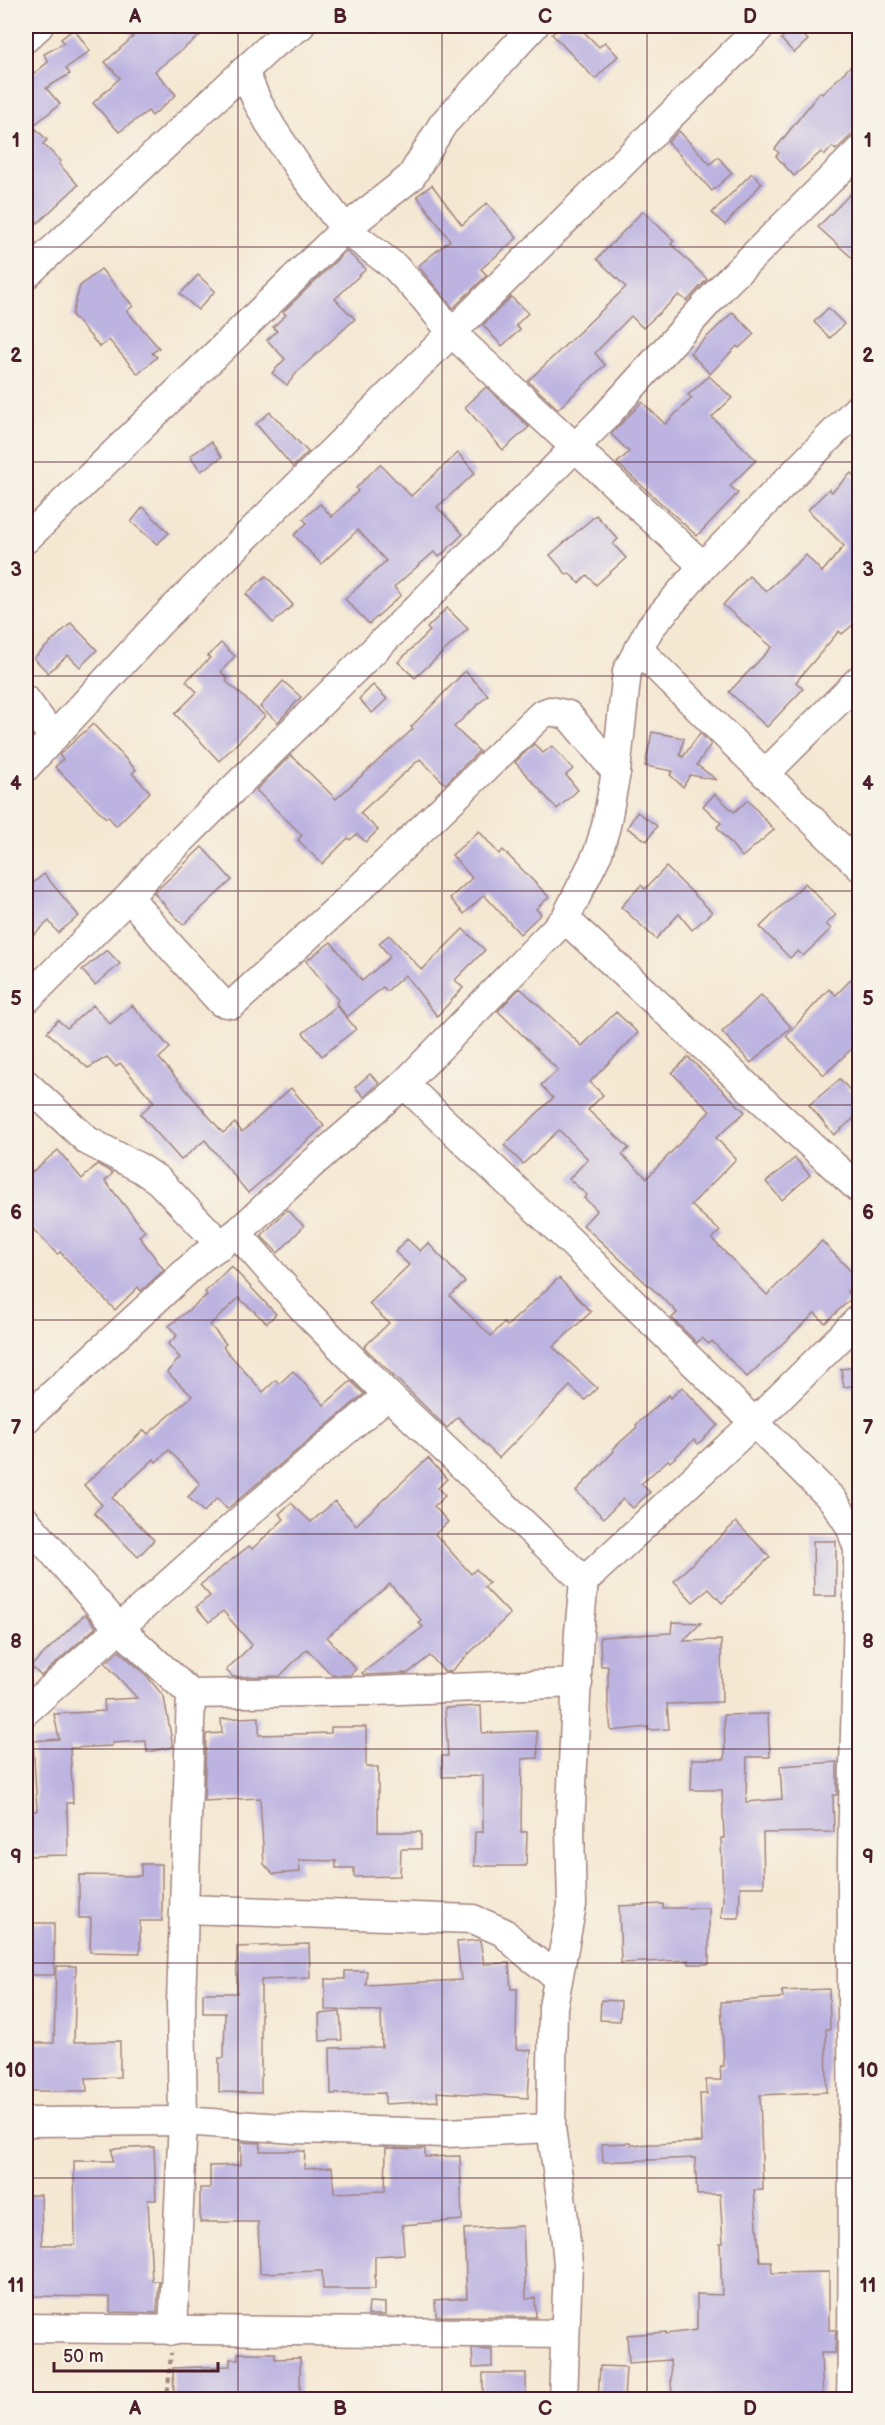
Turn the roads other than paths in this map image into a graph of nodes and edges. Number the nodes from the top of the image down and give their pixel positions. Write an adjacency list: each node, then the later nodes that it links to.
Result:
1 (39, 26): 6 (street)
2 (300, 26): 5 (street)
3 (534, 26): 9 (street)
4 (761, 26): 11 (street)
5 (271, 36): 7 (street)
6 (26, 38)
7 (244, 71): 9 (street); 10 (street)
8 (860, 150): 13 (street)
9 (345, 229): 11 (street); 14 (street)
10 (26, 275)
11 (453, 334): 13 (street); 19 (street)
12 (860, 406): 15 (street)
13 (575, 447): 15 (street); 24 (street)
14 (26, 538)
15 (703, 566): 16 (street)
16 (638, 649): 21 (street); 22 (street)
17 (860, 679): 22 (street)
18 (26, 700): 19 (street)
19 (53, 737): 20 (street)
20 (26, 767)
21 (616, 772): 24 (street); 25 (street)
22 (765, 774): 23 (street)
23 (860, 867)
24 (129, 897): 26 (street)
25 (565, 919): 27 (street); 29 (street)
26 (26, 1000)
27 (405, 1084): 30 (street); 34 (street)
28 (30, 1098): 30 (street)
29 (860, 1190)
30 (229, 1239): 32 (street); 33 (street)
31 (860, 1318): 34 (street)
32 (388, 1395): 36 (street); 37 (street)
33 (26, 1419)
34 (755, 1422): 36 (street); 50 (street)
35 (26, 1521): 37 (street)
36 (584, 1581): 38 (street)
37 (119, 1628): 39 (street); 40 (street)
38 (578, 1683): 39 (street); 42 (street)
39 (191, 1694): 41 (street)
40 (26, 1711)
41 (185, 1909): 42 (street); 43 (street)
42 (558, 1978): 45 (street)
43 (183, 2121): 44 (street); 45 (street); 47 (street)
44 (26, 2122)
45 (551, 2128): 48 (street)
46 (26, 2328): 47 (street)
47 (173, 2331): 48 (street)
48 (565, 2334): 49 (street)
49 (563, 2400)
50 (851, 2400)

